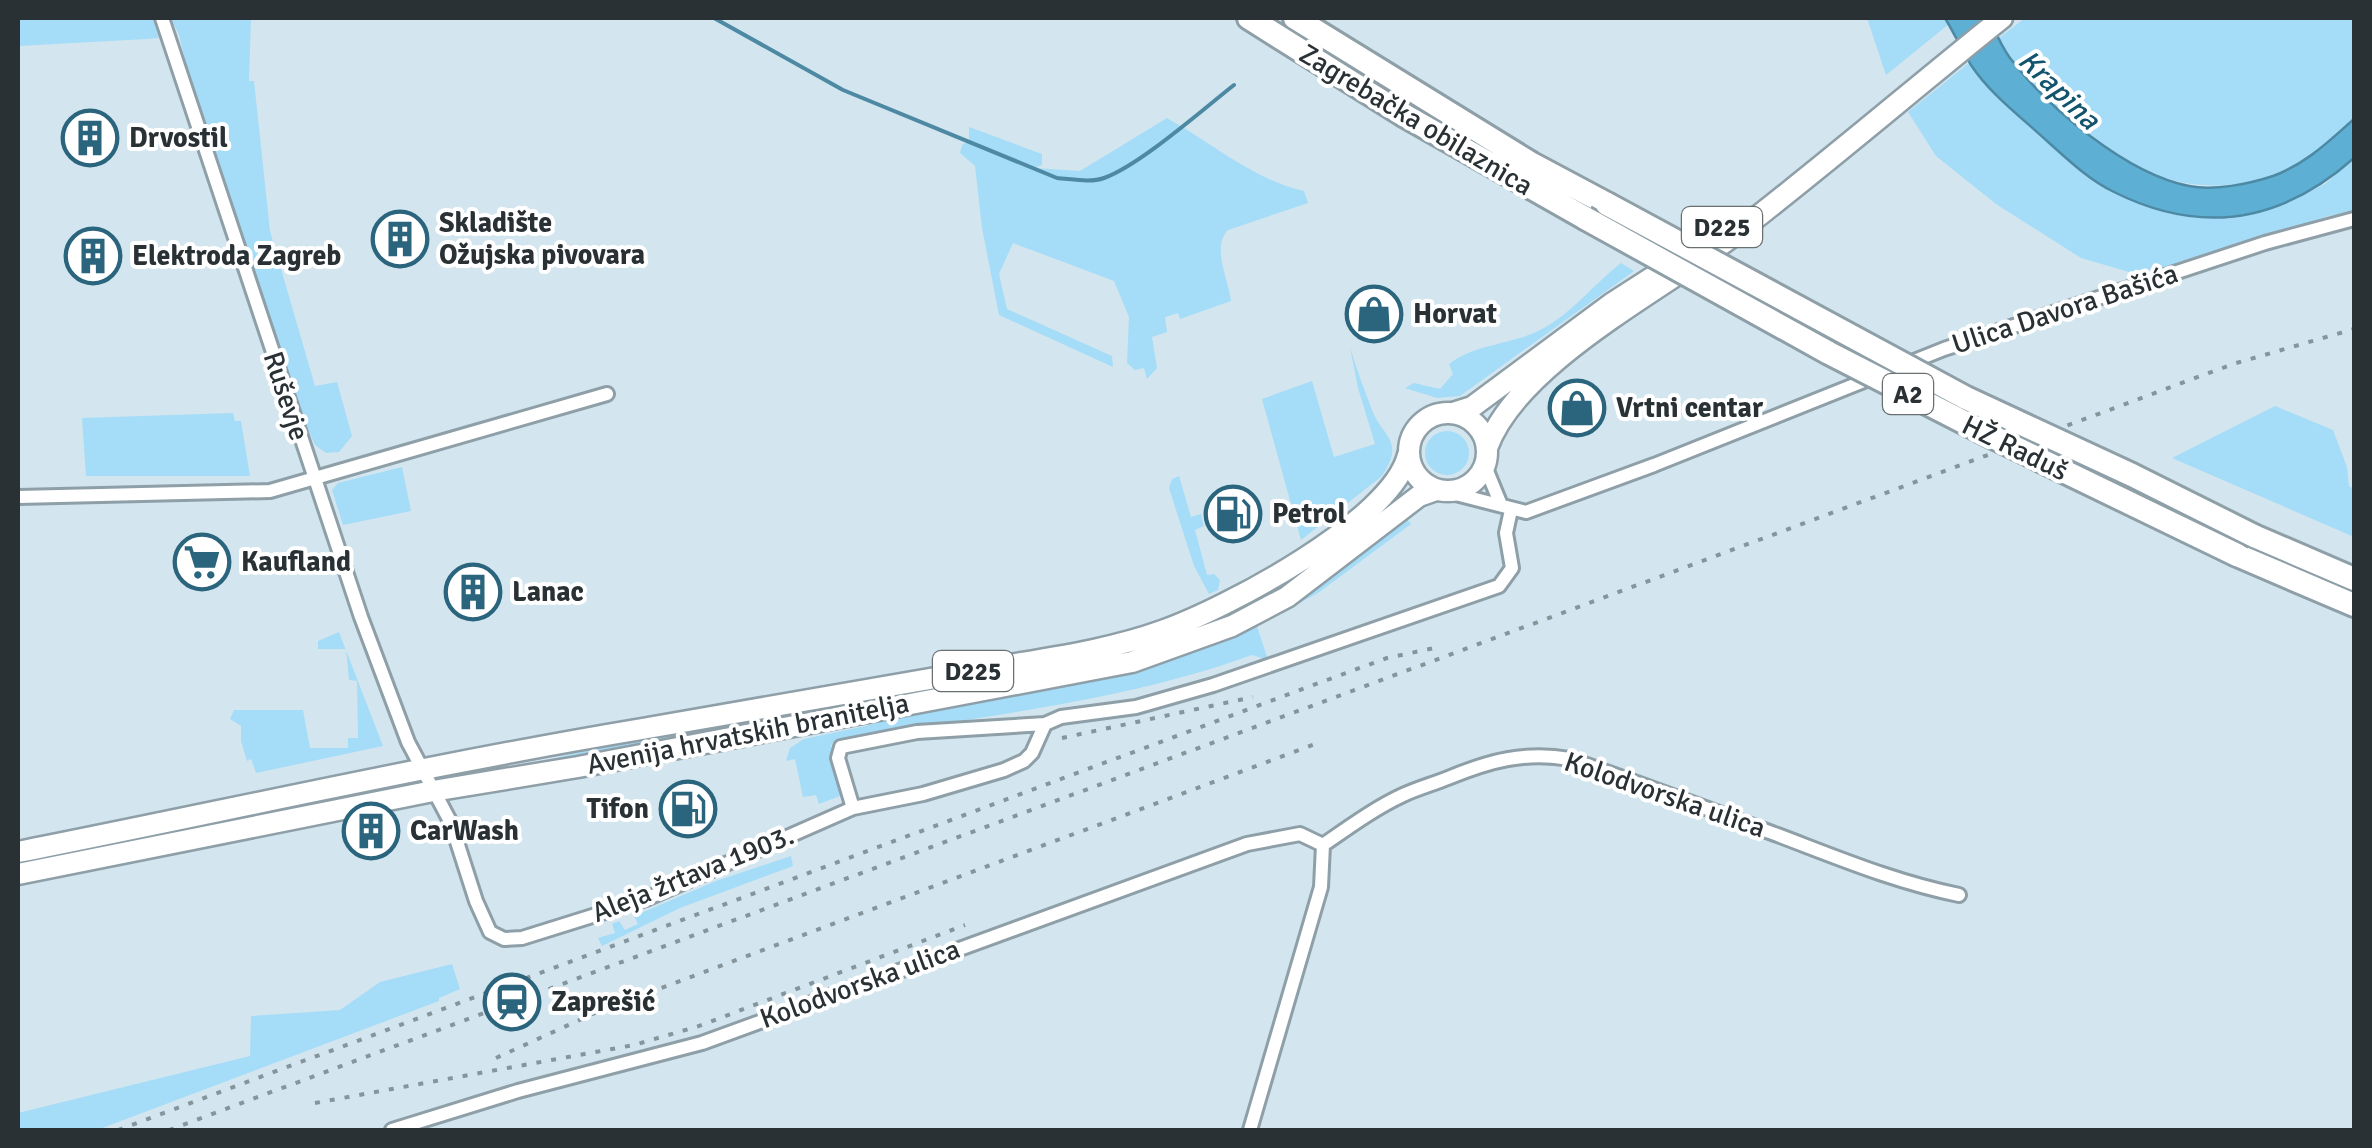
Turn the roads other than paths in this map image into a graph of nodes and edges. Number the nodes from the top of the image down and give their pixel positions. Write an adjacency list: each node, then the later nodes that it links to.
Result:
1 (162, 18): 14 (street, Ruševje)
2 (1249, 18): 8 (highway, Zagrebačka obilaznica / A2)
3 (1295, 18): 7 (highway, Zagrebačka obilaznica / A2)
4 (1980, 18): 6 (main road, D225)
5 (2002, 18): 6 (main road, D225)
6 (1859, 124): 11 (main road, D225); 13 (main road, D225)
7 (1607, 204): 18 (highway, HŽ Raduš / A2, bridge)
8 (1586, 218): 19 (highway, HŽ Raduš / A2, bridge)
9 (2354, 219): 17 (street, Ulica Davora Bašića)
10 (607, 394): 14 (street)
11 (1453, 413): 12 (main road, D225); 13 (main road)
12 (1408, 454): 15 (main road); 21 (main road, Avenija hrvatskih branitelja / D225)
13 (1486, 457): 15 (main road, D225); 17 (street)
14 (312, 478): 16 (street); 21 (street, Ruševje)
15 (1442, 491): 17 (street, Ulica Davora Bašića); 22 (main road, Avenija hrvatskih branitelja / D225)
16 (18, 496)
17 (1506, 508): 20 (street)
18 (2354, 580)
19 (2354, 604)
20 (1045, 724): 23 (street, Aleja žrtava 1903.); 23 (street)
21 (420, 770): 22 (street, Aleja žrtava 1903.); 25 (main road, Avenija hrvatskih branitelja / D225)
22 (432, 791): 23 (street, Aleja žrtava 1903.); 26 (main road, Avenija hrvatskih branitelja / D225)
23 (854, 808)
24 (1324, 845): 27 (street, Kolodvorska ulica); 28 (street, Kolodvorska ulica); 29 (street)
25 (18, 852)
26 (18, 874)
27 (1959, 895)
28 (392, 1130)
29 (1250, 1130)

